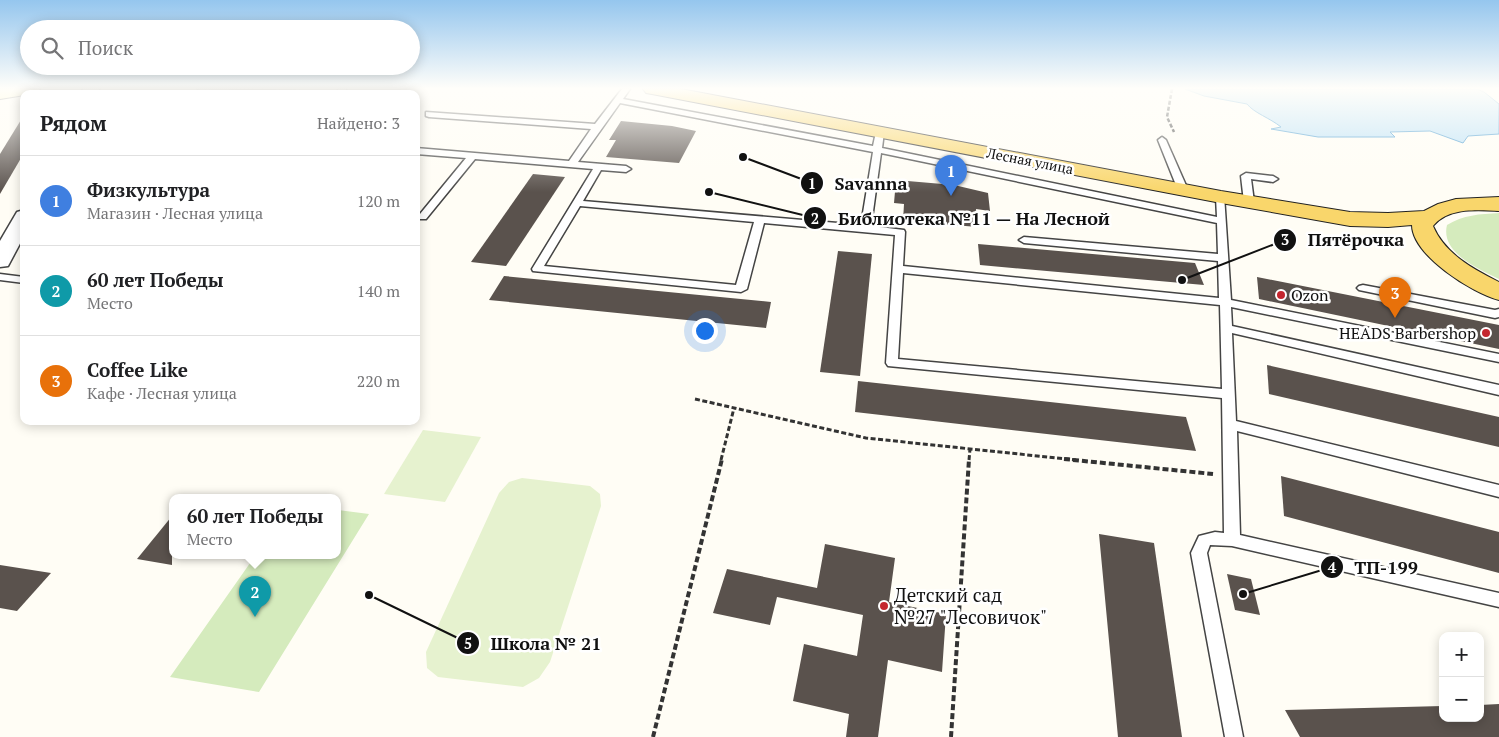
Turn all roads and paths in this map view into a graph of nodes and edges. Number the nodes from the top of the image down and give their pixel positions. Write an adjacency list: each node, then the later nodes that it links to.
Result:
1 (550, 123): 6 (lane)
2 (599, 123): 6 (lane)
3 (766, 123): 9 (lane)
4 (802, 123): 9 (main road, Лесная улица)
5 (1170, 123): 7 (path)
6 (596, 127): 12 (lane)
7 (1175, 134)
8 (1162, 140): 16 (lane)
9 (879, 141): 16 (main road, Лесная улица); 25 (lane); 27 (lane)
10 (420, 150): 11 (lane)
11 (473, 156): 12 (lane); 21 (lane)
12 (572, 164): 13 (lane)
13 (599, 166): 14 (lane); 19 (lane)
14 (626, 169)
15 (1274, 179): 18 (lane)
16 (1183, 190): 17 (main road, Лесная улица)
17 (1221, 197): 18 (main road, Лесная улица); 25 (lane)
18 (1249, 202): 24 (main road, Лесная улица)
19 (577, 203): 23 (lane); 23 (lane)
20 (1499, 204): 22 (main road, Лесная улица)
21 (420, 217)
22 (1426, 217): 24 (main road, Лесная улица); 29 (main road)
23 (760, 219): 27 (lane)
24 (1350, 219): 29 (main road, Лесная улица)
25 (1222, 221): 30 (lane)
26 (20, 224): 31 (street)
27 (866, 229): 32 (lane)
28 (1024, 240): 30 (lane)
29 (1433, 247): 36 (main road)
30 (1223, 258): 37 (lane)
31 (0, 261)
32 (897, 269): 37 (lane); 42 (lane)
33 (0, 277): 34 (lane)
34 (20, 280)
35 (1363, 288): 38 (lane)
36 (1499, 292)
37 (1225, 302): 39 (lane); 40 (lane)
38 (1499, 313)
39 (1226, 328): 41 (lane); 42 (lane)
40 (1499, 358)
41 (1499, 390)
42 (1229, 394): 45 (lane)
43 (695, 399): 44 (path)
44 (734, 408): 46 (path); 51 (path)
45 (1230, 424): 47 (lane); 48 (lane)
46 (970, 449): 47 (path); 52 (path)
47 (1232, 476): 49 (lane)
48 (1499, 491)
49 (1232, 540): 50 (lane); 53 (lane)
50 (1499, 600)
51 (653, 737)
52 (952, 737)
53 (1234, 737)

